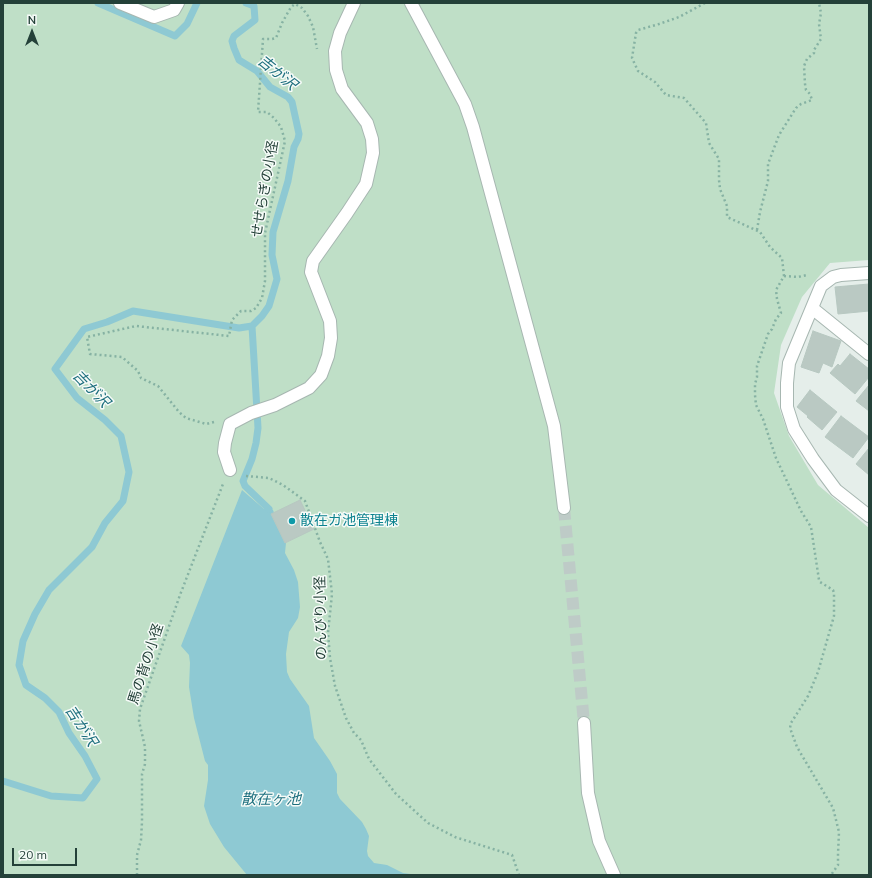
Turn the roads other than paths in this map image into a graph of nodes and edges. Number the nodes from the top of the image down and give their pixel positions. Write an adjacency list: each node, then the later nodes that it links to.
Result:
1 (120, 3): 2 (street)
2 (178, 3)
3 (354, 3): 8 (street)
4 (411, 3): 9 (street)
5 (869, 273): 6 (street)
6 (812, 308): 7 (street); 10 (street)
7 (869, 354)
8 (230, 470)
9 (564, 508)
10 (869, 516)
11 (584, 723): 12 (street)
12 (614, 875)

